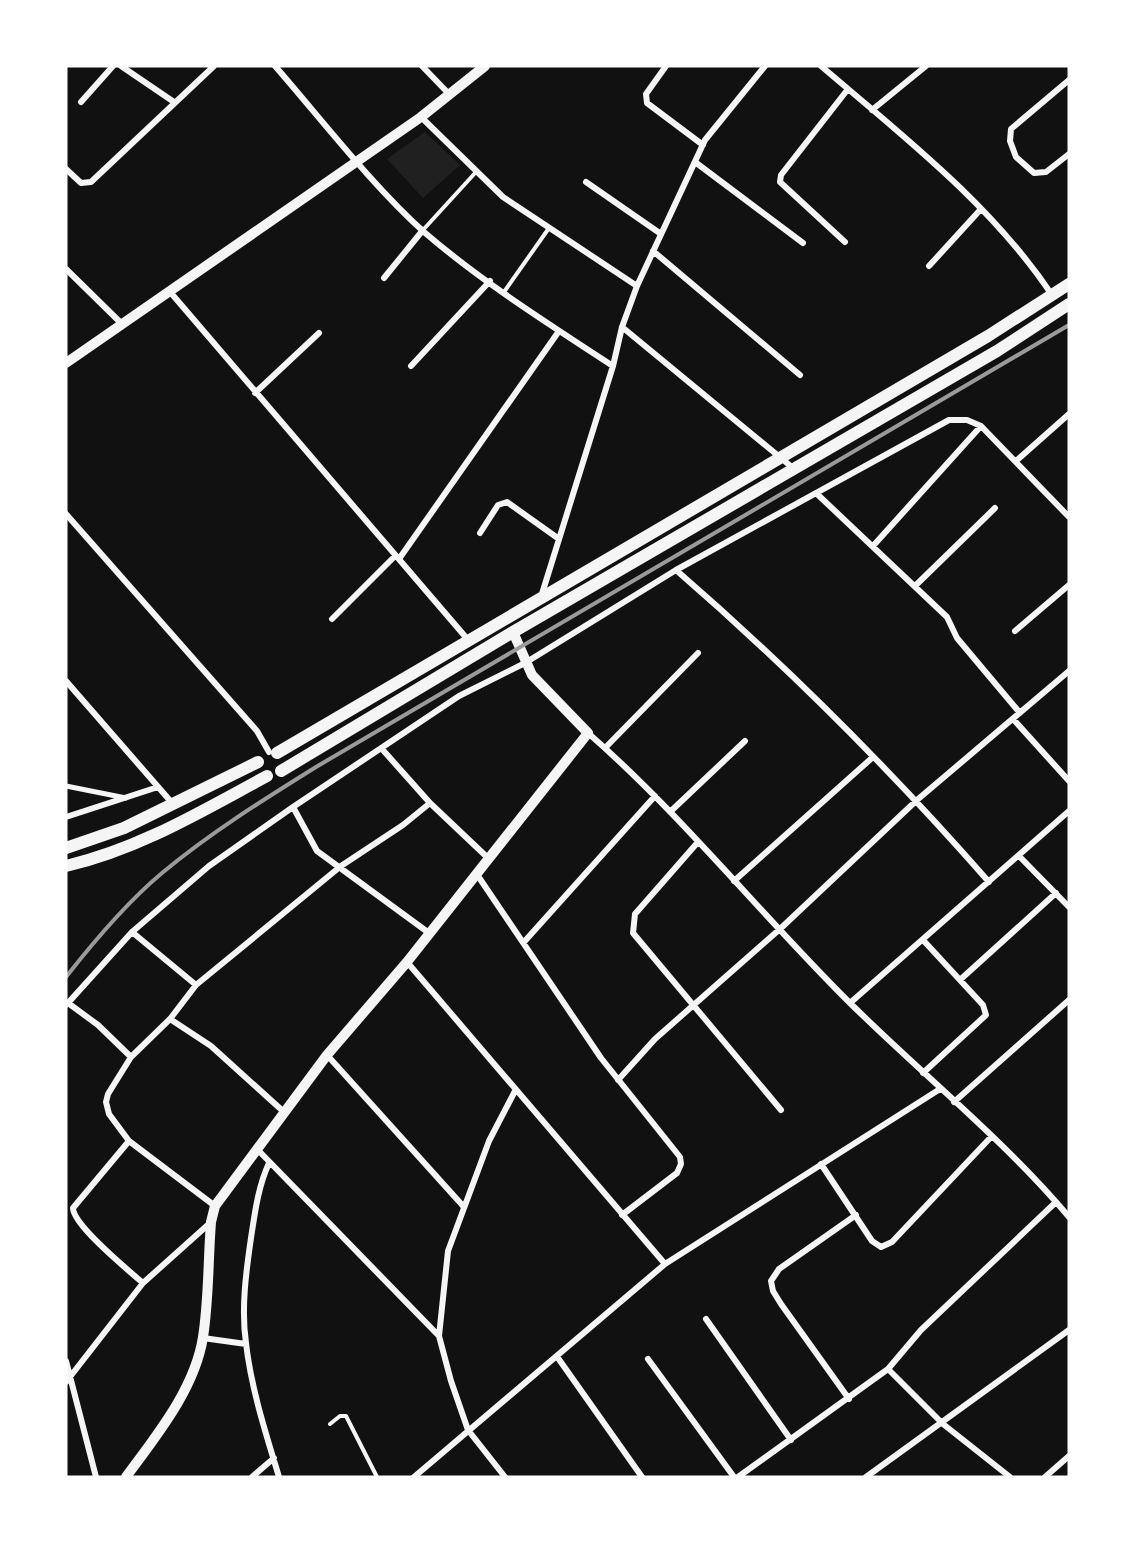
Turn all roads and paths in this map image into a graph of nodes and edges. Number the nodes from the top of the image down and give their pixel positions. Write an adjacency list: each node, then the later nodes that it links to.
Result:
1 (113, 66): 14 (street)
2 (122, 66): 15 (street)
3 (214, 66): 15 (street)
4 (275, 66): 20 (street)
5 (422, 66): 13 (street)
6 (485, 66): 13 (main road)
7 (666, 66): 18 (street)
8 (765, 66): 18 (street)
9 (821, 66): 12 (street)
10 (926, 66): 16 (street)
11 (1069, 80): 19 (street)
12 (848, 89): 16 (street); 29 (street)
13 (450, 95): 17 (main road)
14 (81, 102)
15 (174, 102): 22 (street)
16 (872, 110): 25 (street)
17 (421, 117): 20 (main road); 23 (street)
18 (703, 145): 21 (street)
19 (1069, 153)
20 (358, 162): 27 (street); 39 (main road)
21 (695, 162): 28 (street); 30 (street)
22 (66, 170)
23 (476, 172): 26 (street); 27 (lane)
24 (586, 182): 28 (street)
25 (981, 209): 32 (street); 40 (street)
26 (549, 228): 37 (street); 38 (lane)
27 (423, 231): 34 (street); 35 (street)
28 (661, 234): 31 (street)
29 (845, 242)
30 (803, 243)
31 (653, 251): 37 (street); 49 (street)
32 (929, 266)
33 (66, 269): 42 (street)
34 (384, 278)
35 (490, 281): 38 (street); 47 (street)
36 (1069, 284): 40 (main road)
37 (637, 286): 43 (street)
38 (504, 292): 44 (street)
39 (171, 293): 42 (main road); 50 (street)
40 (1053, 296): 53 (main road)
41 (1069, 304): 55 (main road)
42 (123, 325): 46 (main road)
43 (622, 327): 48 (street); 53 (street)
44 (559, 331): 48 (street); 63 (street)
45 (319, 333): 50 (street)
46 (66, 363)
47 (411, 366)
48 (614, 366): 61 (street)
49 (800, 375)
50 (255, 393): 63 (street)
51 (1069, 414): 54 (street)
52 (981, 426): 54 (street); 56 (street); 62 (street)
53 (780, 457): 55 (street); 67 (main road)
54 (1016, 461): 59 (street)
55 (793, 468): 70 (main road)
56 (816, 493): 62 (street); 64 (street)
57 (995, 508): 66 (street)
58 (66, 514): 82 (street)
59 (1069, 517)
60 (480, 533): 61 (street)
61 (559, 539): 67 (street)
62 (873, 546): 66 (street)
63 (397, 558): 68 (street); 71 (street)
64 (676, 570): 73 (street); 83 (street)
65 (1069, 585): 69 (street)
66 (915, 586): 76 (street)
67 (540, 598): 71 (main road)
68 (332, 619)
69 (1015, 631)
70 (513, 632): 73 (main road); 85 (main road)
71 (468, 641): 82 (main road)
72 (698, 653): 80 (street)
73 (525, 663): 78 (main road); 81 (street)
74 (1069, 671): 76 (street)
75 (66, 681): 89 (street)
76 (1020, 713): 77 (street)
77 (1013, 719): 87 (street); 92 (street)
78 (588, 733): 80 (street); 102 (main road)
79 (745, 741): 97 (street)
80 (605, 748): 90 (street)
81 (382, 749): 93 (street); 95 (street)
82 (273, 752): 84 (main road); 85 (main road)
83 (873, 757): 92 (street); 106 (street)
84 (258, 762): 86 (main road); 94 (main road)
85 (281, 771): 86 (main road)
86 (267, 776): 103 (main road)
87 (1069, 781)
88 (66, 786): 91 (street)
89 (158, 787): 91 (street); 94 (street)
90 (655, 796): 97 (street); 114 (street)
91 (126, 798): 98 (street)
92 (917, 800): 107 (street); 110 (street)
93 (430, 803): 102 (street); 104 (street)
94 (173, 804): 100 (main road)
95 (293, 807): 104 (street); 111 (street)
96 (1069, 811): 101 (street)
97 (670, 812): 99 (street)
98 (66, 817)
99 (698, 842): 106 (street); 121 (street)
100 (66, 848)
101 (1019, 856): 107 (street); 108 (street)
102 (488, 858): 105 (main road)
103 (66, 866)
104 (341, 866): 112 (street); 117 (street)
105 (476, 872): 112 (main road); 114 (street)
106 (734, 880): 110 (street)
107 (989, 882): 113 (street)
108 (1056, 893): 109 (street); 116 (street)
109 (1069, 907)
110 (780, 929): 119 (street); 121 (street)
111 (132, 932): 117 (street); 120 (street)
112 (429, 933): 115 (main road)
113 (923, 940): 116 (street); 119 (street)
114 (524, 942): 126 (street)
115 (407, 962): 123 (main road); 128 (street)
116 (961, 979): 125 (street)
117 (196, 986): 122 (street)
118 (1069, 1000): 129 (street)
119 (850, 1003): 125 (street)
120 (67, 1004): 124 (street)
121 (693, 1006): 126 (street); 130 (street)
122 (170, 1018): 124 (street); 131 (street)
123 (327, 1055): 131 (main road); 139 (street)
124 (131, 1057): 133 (street)
125 (923, 1072): 127 (street)
126 (618, 1080): 140 (street)
127 (940, 1089): 129 (street); 136 (street)
128 (515, 1091): 139 (street); 140 (street)
129 (954, 1102): 132 (street)
130 (782, 1110)
131 (284, 1112): 134 (main road)
132 (991, 1137): 137 (street); 141 (street)
133 (129, 1141): 138 (street); 145 (street)
134 (257, 1149): 135 (street); 138 (main road)
135 (269, 1163): 148 (street); 150 (street)
136 (820, 1164): 141 (street); 144 (street)
137 (1056, 1202): 142 (street); 154 (street)
138 (215, 1206): 143 (main road)
139 (464, 1207): 148 (street)
140 (622, 1215): 144 (street)
141 (856, 1215): 156 (street)
142 (1069, 1217)
143 (211, 1222): 145 (street); 149 (main road)
144 (665, 1264): 151 (street)
145 (143, 1283): 155 (street)
146 (706, 1319): 160 (street)
147 (1069, 1330): 158 (street)
148 (439, 1336): 159 (street)
149 (203, 1338): 150 (street); 164 (main road)
150 (246, 1344): 162 (street)
151 (558, 1358): 159 (street); 170 (street)
152 (648, 1359): 171 (street)
153 (66, 1361): 155 (street)
154 (888, 1369): 156 (street); 158 (street)
155 (68, 1379): 163 (street)
156 (849, 1399): 160 (street)
157 (330, 1424): 167 (lane)
158 (943, 1424): 172 (street); 173 (street)
159 (468, 1430): 168 (street); 169 (street)
160 (791, 1440): 171 (street)
161 (1069, 1456): 174 (street)
162 (274, 1458): 165 (street); 166 (street)
163 (96, 1477)
164 (126, 1477)
165 (252, 1477)
166 (279, 1477)
167 (377, 1477)
168 (414, 1477)
169 (505, 1477)
170 (642, 1477)
171 (736, 1477)
172 (866, 1477)
173 (1010, 1477)
174 (1044, 1477)

